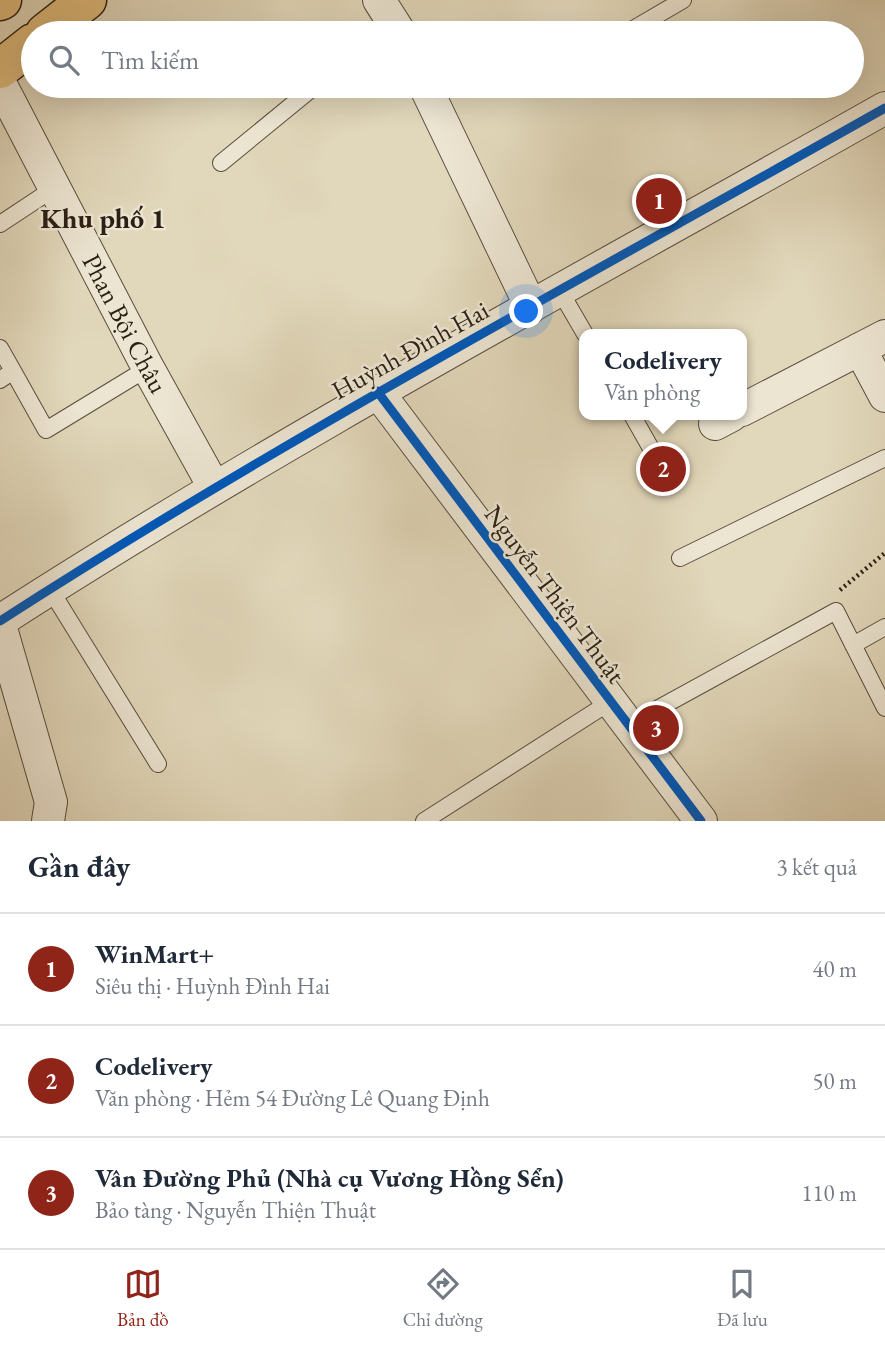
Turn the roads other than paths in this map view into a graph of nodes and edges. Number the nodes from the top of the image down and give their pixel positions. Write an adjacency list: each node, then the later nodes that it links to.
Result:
1 (87, 0): 3 (main road)
2 (683, 0): 4 (lane)
3 (60, 21)
4 (647, 21)
5 (21, 52): 6 (main road)
6 (0, 69)
7 (0, 83): 12 (street, Phan Bội Châu)
8 (301, 98): 11 (lane)
9 (431, 98): 15 (street)
10 (885, 108): 14 (street, Huỳnh Đình Hai)
11 (222, 163)
12 (56, 187): 13 (lane); 19 (street, Phan Bội Châu)
13 (0, 224)
14 (560, 291): 15 (street, Huỳnh Đình Hai); 16 (lane)
15 (531, 307): 21 (street, Huỳnh Đình Hai)
16 (582, 329)
17 (873, 342): 22 (street); 23 (street)
18 (0, 348): 20 (lane)
19 (148, 368): 20 (lane); 27 (street, Phan Bội Châu)
20 (7, 376)
21 (377, 391): 27 (street, Huỳnh Đình Hai); 34 (street, Nguyễn Thiện Thuật)
22 (885, 396)
23 (747, 407)
24 (635, 420): 26 (lane)
25 (885, 458): 28 (lane)
26 (657, 459)
27 (214, 487): 29 (street, Huỳnh Đình Hai)
28 (680, 558)
29 (50, 589): 30 (street, Huỳnh Đình Hai); 35 (lane)
30 (0, 623): 36 (street)
31 (885, 627): 32 (lane)
32 (853, 645): 33 (lane); 34 (lane)
33 (885, 708)
34 (619, 713): 37 (lane); 38 (street, Nguyễn Thiện Thuật)
35 (158, 764)
36 (48, 821)
37 (424, 821)
38 (701, 821)

